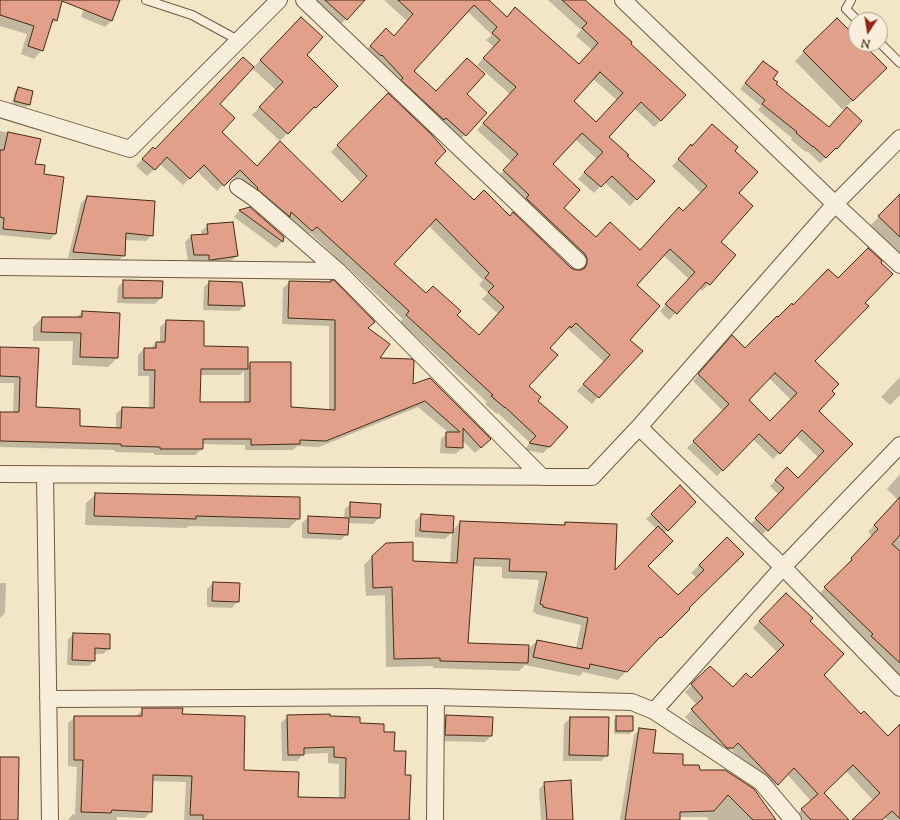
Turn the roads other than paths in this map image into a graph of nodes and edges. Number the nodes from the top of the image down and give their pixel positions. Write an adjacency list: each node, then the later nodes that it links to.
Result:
1 (146, 0): 7 (lane)
2 (279, 0): 7 (street)
3 (304, 0): 14 (street)
4 (622, 0): 13 (street)
5 (851, 0): 6 (lane)
6 (849, 12)
7 (238, 40): 10 (street)
8 (888, 51): 9 (lane)
9 (900, 63)
10 (0, 109)
11 (900, 138): 13 (street)
12 (238, 187): 17 (street)
13 (835, 204): 15 (street); 18 (street)
14 (578, 261)
15 (900, 265)
16 (0, 267): 17 (street)
17 (338, 271): 22 (street)
18 (639, 427): 22 (street); 23 (street)
19 (900, 445): 23 (street)
20 (0, 474): 21 (street)
21 (45, 474): 22 (street); 26 (street)
22 (542, 476)
23 (783, 567): 24 (street); 27 (street)
24 (900, 688)
25 (436, 697): 26 (street); 27 (street); 29 (street)
26 (48, 699): 28 (street)
27 (654, 711): 30 (street)
28 (50, 820)
29 (435, 820)
30 (793, 820)

